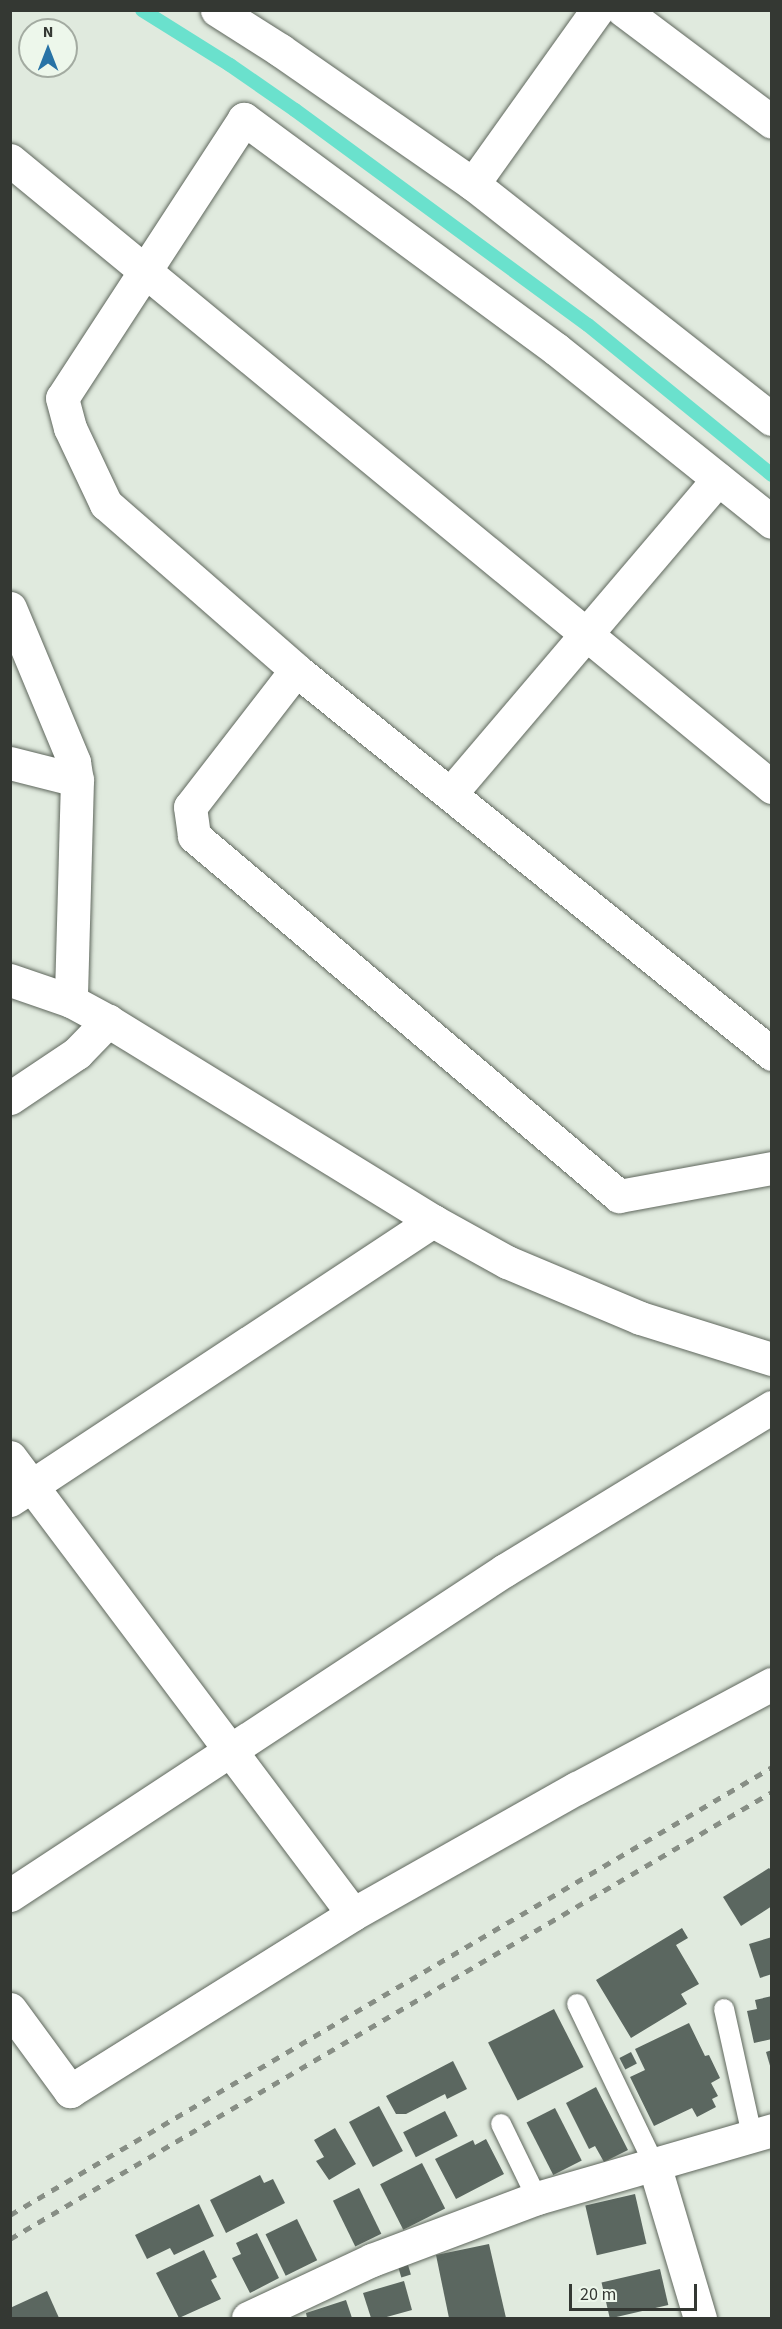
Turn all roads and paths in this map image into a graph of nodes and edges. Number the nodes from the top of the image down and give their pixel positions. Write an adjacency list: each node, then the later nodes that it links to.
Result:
1 (217, 10): 6 (street)
2 (597, 10): 6 (street)
3 (623, 10): 4 (street)
4 (771, 122)
5 (10, 160): 7 (street)
6 (472, 184): 8 (street)
7 (144, 270): 9 (street); 12 (street); 13 (street)
8 (771, 419)
9 (718, 478): 10 (street); 12 (street)
10 (771, 522)
11 (10, 608): 15 (street)
12 (585, 633): 16 (street); 17 (street)
13 (296, 670): 17 (street); 23 (street)
14 (10, 764): 15 (street)
15 (77, 780): 19 (street)
16 (771, 787)
17 (451, 793): 21 (street)
18 (10, 980): 19 (street)
19 (71, 1001): 20 (street)
20 (108, 1021): 22 (street); 24 (street)
21 (771, 1054)
22 (10, 1098)
23 (771, 1168)
24 (433, 1221): 25 (street); 28 (street)
25 (771, 1359)
26 (771, 1407): 30 (street)
27 (10, 1457): 28 (street)
28 (21, 1494): 30 (street)
29 (771, 1684): 32 (street)
30 (230, 1751): 31 (street); 32 (street)
31 (10, 1895)
32 (353, 1914): 35 (street)
33 (577, 2004): 38 (lane)
34 (724, 2008): 37 (lane)
35 (10, 2010)
36 (501, 2124): 39 (lane)
37 (762, 2132): 38 (street)
38 (654, 2164): 39 (street); 41 (street)
39 (537, 2198): 40 (street)
40 (248, 2319)
41 (700, 2319)

